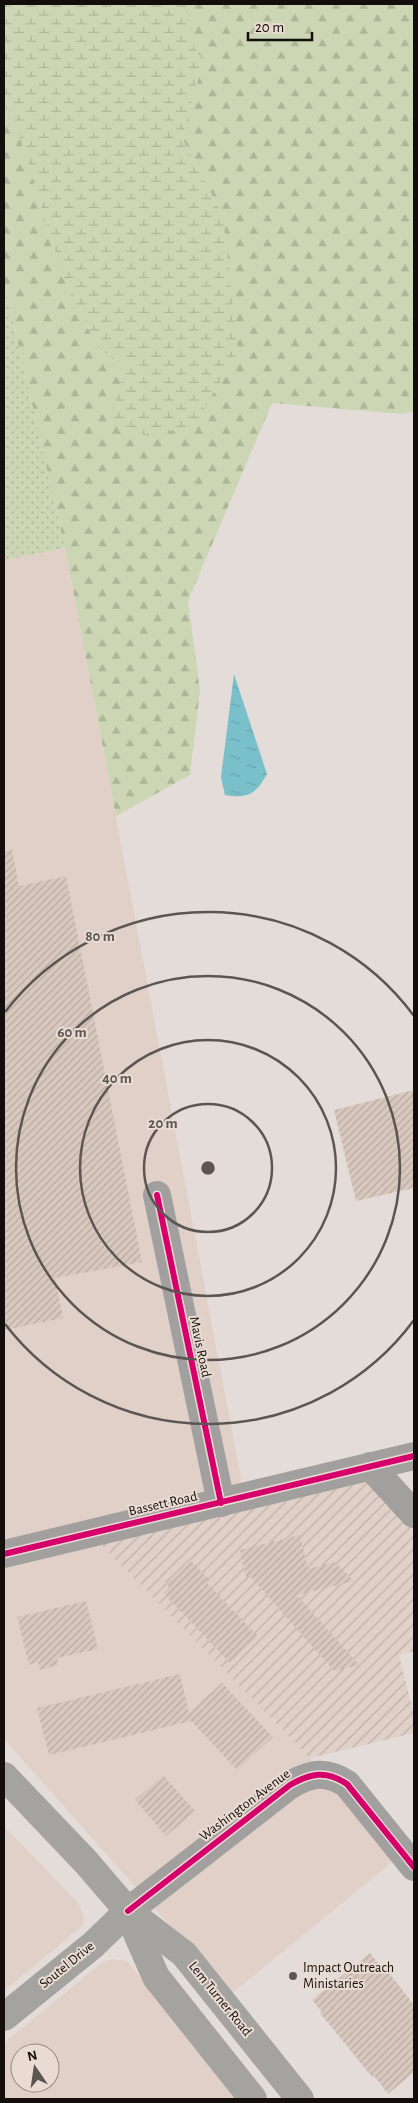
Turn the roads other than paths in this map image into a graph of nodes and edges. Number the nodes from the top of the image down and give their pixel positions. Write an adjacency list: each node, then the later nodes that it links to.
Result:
1 (157, 1196): 4 (street, Mavis Road)
2 (414, 1456): 3 (street, Bassett Road)
3 (370, 1466): 4 (street, Bassett Road); 5 (street)
4 (222, 1503): 6 (street, Bassett Road)
5 (414, 1514)
6 (4, 1554)
7 (5, 1778): 9 (main road, Lem Turner Road)
8 (414, 1867): 9 (street, Washington Avenue)
9 (128, 1911): 10 (main road, Soutel Drive); 11 (main road, Lem Turner Road); 12 (main road, Lem Turner Road)
10 (11, 2011)
11 (253, 2099)
12 (300, 2099)

